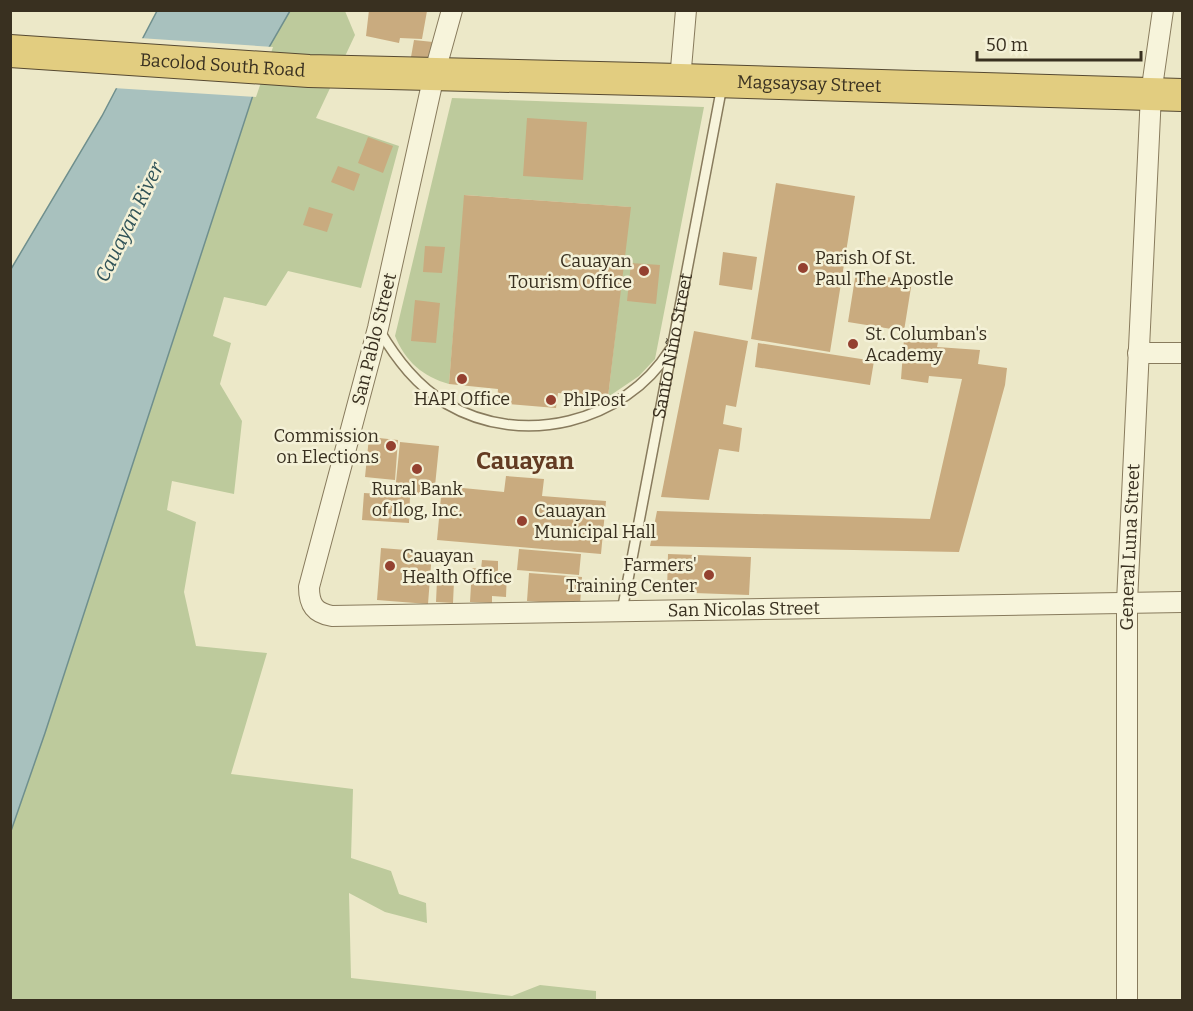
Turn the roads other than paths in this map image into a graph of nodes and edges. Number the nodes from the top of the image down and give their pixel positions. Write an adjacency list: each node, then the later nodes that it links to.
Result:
1 (452, 10): 5 (street, San Pablo Street)
2 (686, 10): 6 (street)
3 (1163, 10): 8 (street)
4 (10, 51): 5 (highway, Bacolod South Road)
5 (434, 75): 6 (highway, Magsaysay Street); 10 (street, San Pablo Street)
6 (680, 80): 7 (highway, Magsaysay Street)
7 (723, 81): 8 (highway, Magsaysay Street); 11 (lane, Santo Niño Street)
8 (1151, 94): 9 (highway, Magsaysay Street); 12 (street, General Luna Street)
9 (1182, 95)
10 (378, 328): 11 (lane); 14 (street, San Pablo Street)
11 (673, 344): 17 (lane, Santo Niño Street)
12 (1138, 353): 13 (street); 16 (street, General Luna Street)
13 (1182, 353)
14 (311, 602): 17 (street, San Nicolas Street)
15 (1182, 602): 16 (street, San Nicolas Street)
16 (1127, 603): 17 (street, San Nicolas Street); 18 (street, General Luna Street)
17 (622, 611)
18 (1127, 1000)

